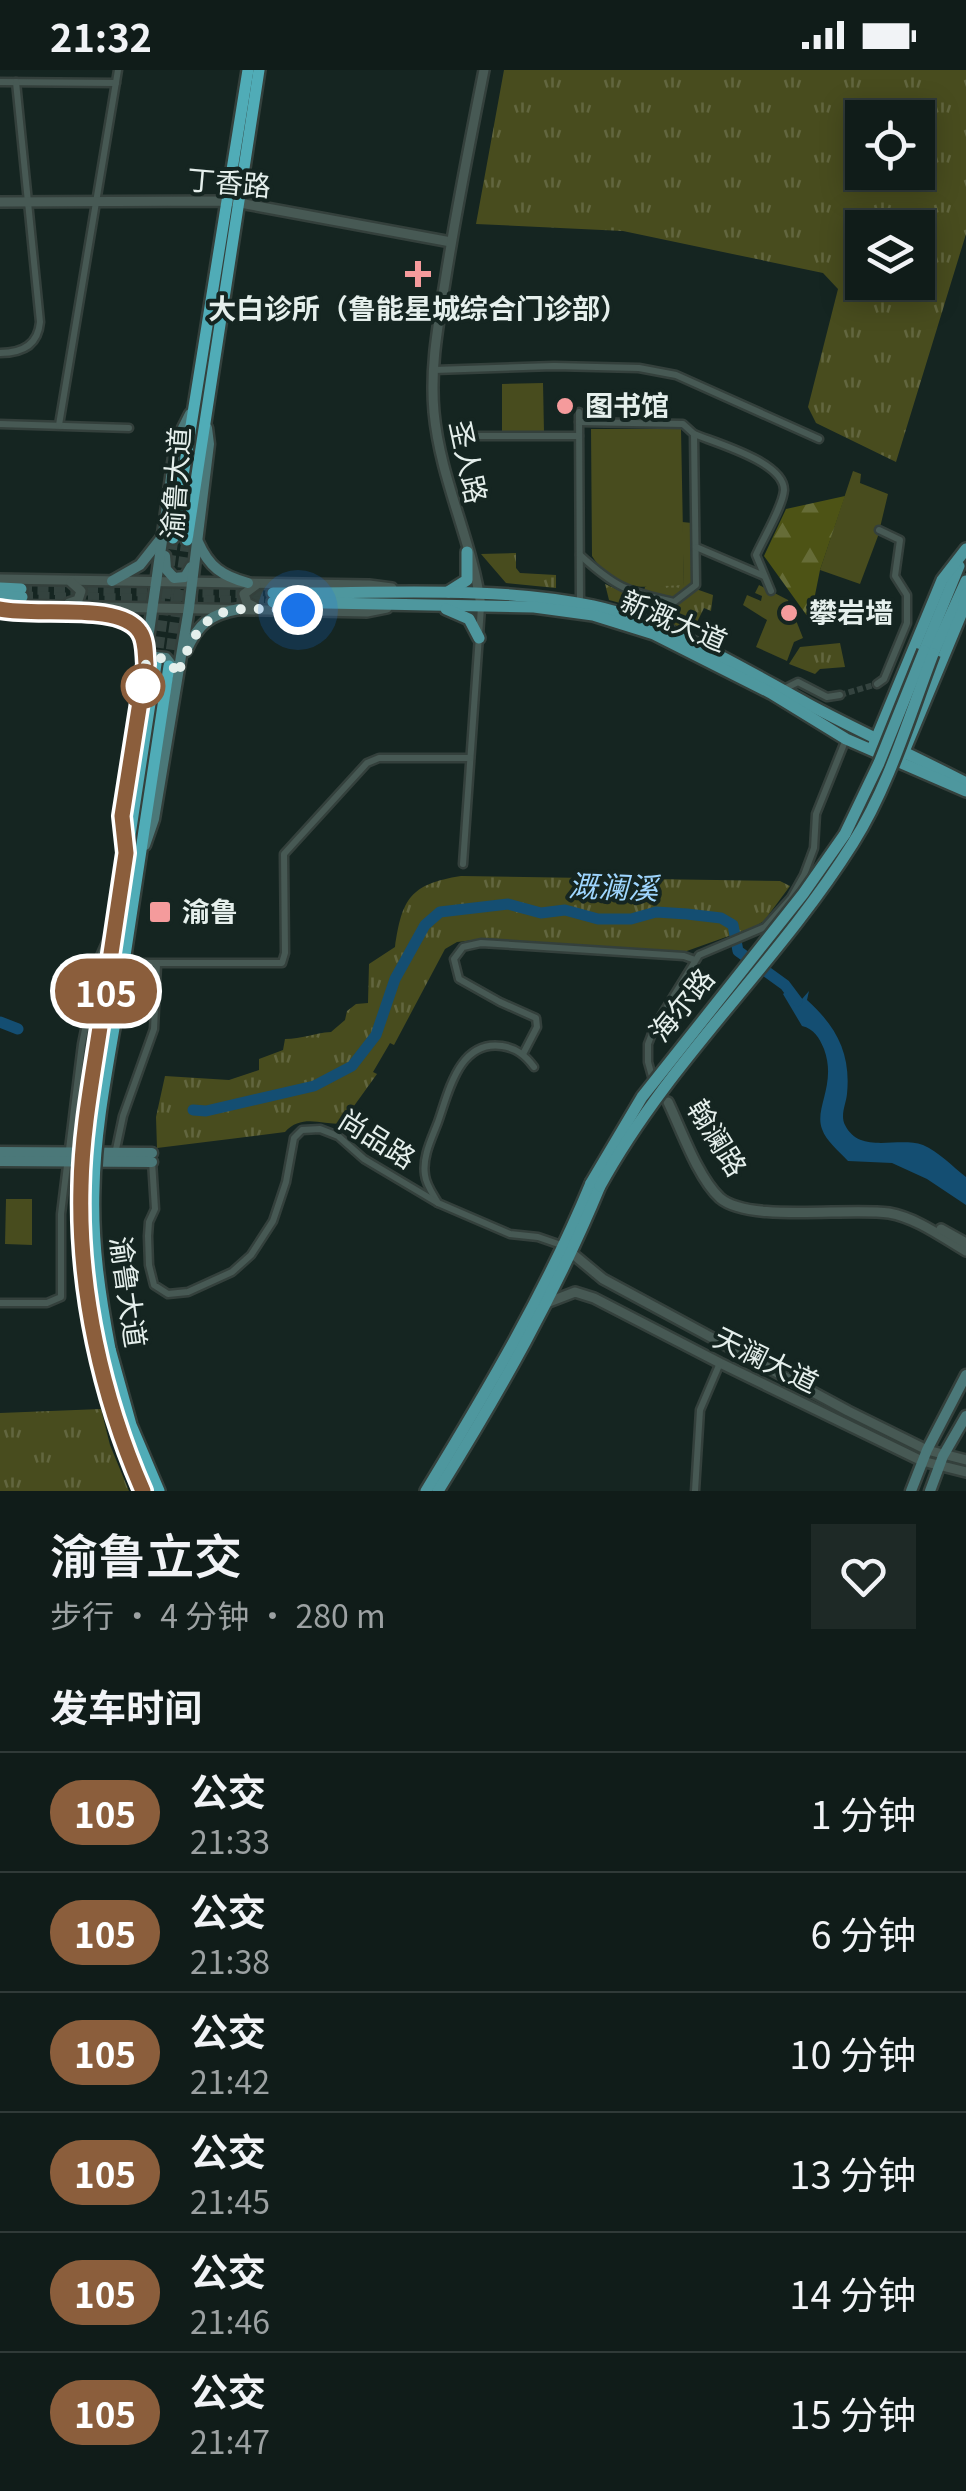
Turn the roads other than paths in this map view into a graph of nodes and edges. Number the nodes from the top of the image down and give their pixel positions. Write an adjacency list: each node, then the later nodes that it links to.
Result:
1 (118, 70): 7 (street)
2 (248, 70): 11 (highway, 渝鲁大道)
3 (260, 70): 11 (highway, 渝鲁大道)
4 (484, 70): 12 (street, 圣人路)
5 (0, 82): 6 (street)
6 (16, 82): 7 (street); 10 (street)
7 (116, 83): 8 (street)
8 (96, 201): 10 (street, 丁香路); 11 (street, 丁香路); 19 (street)
9 (0, 202): 10 (street, 丁香路)
10 (28, 202): 13 (street)
11 (234, 202): 12 (street, 丁香路); 15 (highway, 渝鲁大道)
12 (451, 242): 14 (street, 圣人路)
13 (0, 353)
14 (433, 370): 24 (street); 29 (street, 圣人路)
15 (199, 409): 26 (highway, 渝鲁大道); 26 (main road, 渝鲁大道)
16 (579, 412): 17 (street)
17 (580, 422): 21 (street); 23 (street)
18 (0, 424): 19 (street)
19 (59, 425): 20 (street)
20 (129, 428)
21 (694, 434): 27 (street); 34 (street)
22 (468, 436): 23 (street)
23 (580, 436): 30 (street)
24 (819, 439)
25 (880, 530): 60 (street)
26 (180, 539): 31 (main road, 渝鲁大道); 31 (main road); 37 (main road); 39 (main road, 渝鲁大道); 41 (main road)
27 (696, 548): 33 (street); 34 (street)
28 (966, 549): 58 (main road, 海尔路); 64 (main road)
29 (467, 552): 44 (main road); 49 (street, 圣人路)
30 (580, 555): 32 (street); 33 (street)
31 (195, 560): 40 (main road, 渝鲁大道)
32 (580, 572): 33 (street); 50 (street)
33 (599, 572)
34 (765, 577): 43 (street)
35 (0, 578): 36 (street, 新溉大道)
36 (63, 580): 37 (street, 新溉大道); 52 (street)
37 (112, 581): 39 (street, 新溉大道)
38 (966, 581): 58 (main road, 海尔路)
39 (157, 582): 40 (street, 新溉大道); 54 (main road, 渝鲁大道)
40 (192, 582): 41 (street, 新溉大道); 55 (main road, 渝鲁大道)
41 (248, 583): 47 (street, 新溉大道)
42 (0, 588): 46 (main road)
43 (770, 591)
44 (442, 594): 48 (main road, 新溉大道); 49 (main road, 新溉大道)
45 (966, 594): 65 (main road)
46 (0, 596)
47 (268, 597): 48 (main road, 新溉大道); 48 (main road, 新溉大道); 56 (street, 新溉大道)
48 (428, 600): 49 (main road, 新溉大道); 57 (main road)
49 (480, 601): 50 (main road, 新溉大道); 57 (street, 圣人路); 63 (main road, 新溉大道)
50 (580, 604): 61 (main road, 新溉大道)
51 (0, 605): 52 (street, 新溉大道)
52 (57, 606): 53 (street, 新溉大道)
53 (79, 606): 54 (street, 新溉大道); 59 (main road)
54 (154, 607): 55 (street, 新溉大道); 59 (main road, 渝鲁大道)
55 (189, 608): 56 (street, 新溉大道); 59 (main road, 渝鲁大道)
56 (239, 609): 59 (main road)
57 (478, 638): 66 (street, 圣人路)
58 (929, 652): 85 (main road, 海尔路, bridge)
59 (162, 667): 70 (highway, 渝鲁大道); 72 (highway, 渝鲁大道)
60 (877, 684)
61 (782, 690): 62 (street); 64 (main road, 新溉大道)
62 (840, 695)
63 (846, 739): 64 (main road, 新溉大道); 71 (street)
64 (874, 744): 65 (main road, 新溉大道)
65 (901, 757): 67 (main road); 68 (main road)
66 (470, 758): 69 (street, 圣人路); 73 (street)
67 (966, 782)
68 (966, 791)
69 (463, 864)
70 (116, 921): 74 (highway, 渝鲁大道); 80 (street)
71 (695, 960): 75 (street); 77 (street)
72 (124, 963): 73 (street); 74 (highway, 渝鲁大道)
73 (157, 964): 79 (street)
74 (107, 1027): 90 (highway, 渝鲁大道, bridge)
75 (523, 1054): 76 (street); 83 (street)
76 (534, 1067)
77 (668, 1102): 84 (street, 翰澜路)
78 (0, 1152): 80 (main road)
79 (114, 1154): 80 (main road); 81 (main road)
80 (67, 1157): 81 (main road); 82 (main road); 89 (street)
81 (152, 1158): 83 (street, 尚品路)
82 (0, 1161)
83 (438, 1203): 85 (street)
84 (966, 1247)
85 (568, 1250): 86 (street, 天澜大道); 88 (main road, 海尔路); 100 (main road, 海尔路)
86 (604, 1279): 87 (street); 94 (street, 天澜大道)
87 (594, 1298): 88 (street); 91 (street, 天澜大道)
88 (549, 1302): 101 (main road, 海尔路)
89 (0, 1303)
90 (104, 1351): 98 (highway, 渝鲁大道); 99 (highway, 渝鲁大道)
91 (720, 1363): 94 (street, 天澜大道); 102 (street)
92 (966, 1376): 94 (main road)
93 (966, 1416): 96 (main road)
94 (925, 1455): 96 (street, 天澜大道); 103 (main road)
95 (966, 1460): 96 (street, 天澜大道)
96 (940, 1461): 97 (street, 天澜大道); 104 (main road)
97 (966, 1472)
98 (143, 1491)
99 (159, 1491)
100 (426, 1491)
101 (438, 1491)
102 (695, 1491)
103 (910, 1491)
104 (930, 1491)

